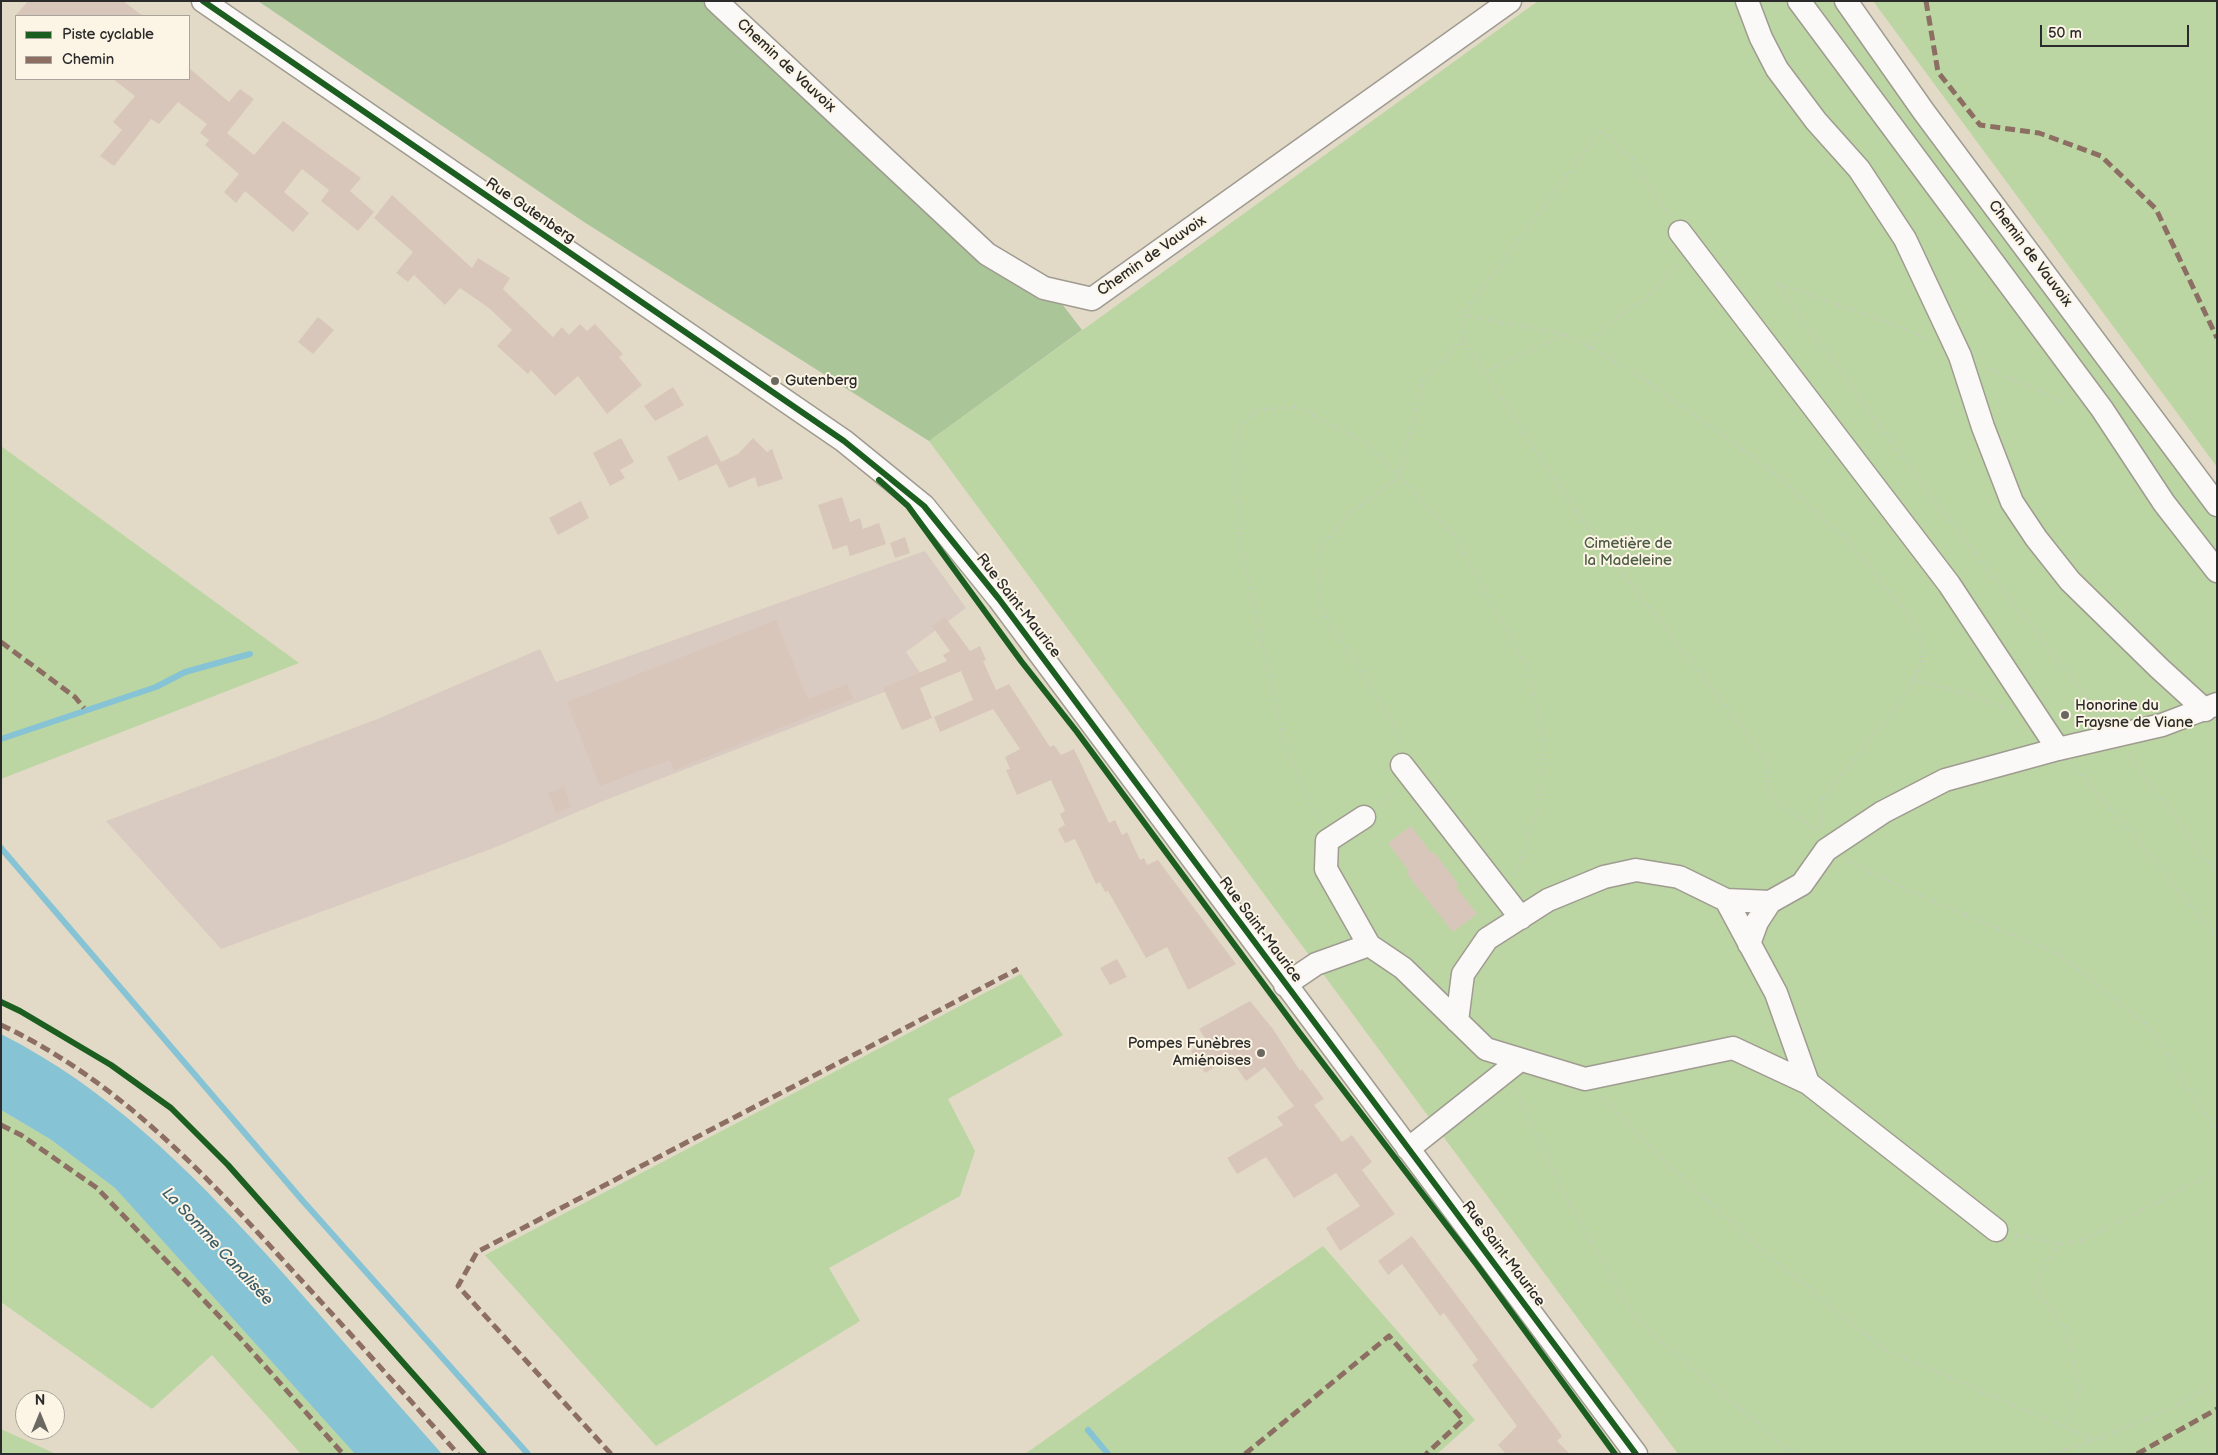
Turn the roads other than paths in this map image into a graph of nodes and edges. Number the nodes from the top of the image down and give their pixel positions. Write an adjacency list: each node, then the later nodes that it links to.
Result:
1 (203, 1): 8 (street, Rue Gutenberg)
2 (716, 1): 3 (street, Chemin de Vauvoix)
3 (1510, 1)
4 (1747, 1): 11 (street)
5 (1799, 1): 10 (street)
6 (1846, 1): 9 (street, Chemin de Vauvoix)
7 (1680, 232): 12 (street)
8 (844, 441): 20 (street, Rue Saint-Maurice)
9 (2217, 505)
10 (2217, 571)
11 (2211, 707): 12 (street)
12 (2058, 749): 16 (street)
13 (1402, 765): 17 (street)
14 (1364, 817): 19 (street)
15 (1726, 900): 16 (street); 17 (street); 18 (street)
16 (1770, 902): 18 (street)
17 (1521, 918): 21 (street)
18 (1749, 944): 23 (street)
19 (1368, 945): 20 (street); 21 (street)
20 (1285, 985): 24 (street, Rue Saint-Maurice)
21 (1457, 1021): 22 (street)
22 (1512, 1066): 23 (street); 24 (street)
23 (1808, 1083): 25 (street)
24 (1408, 1148): 26 (street, Rue Saint-Maurice)
25 (1996, 1230)
26 (1636, 1454)

